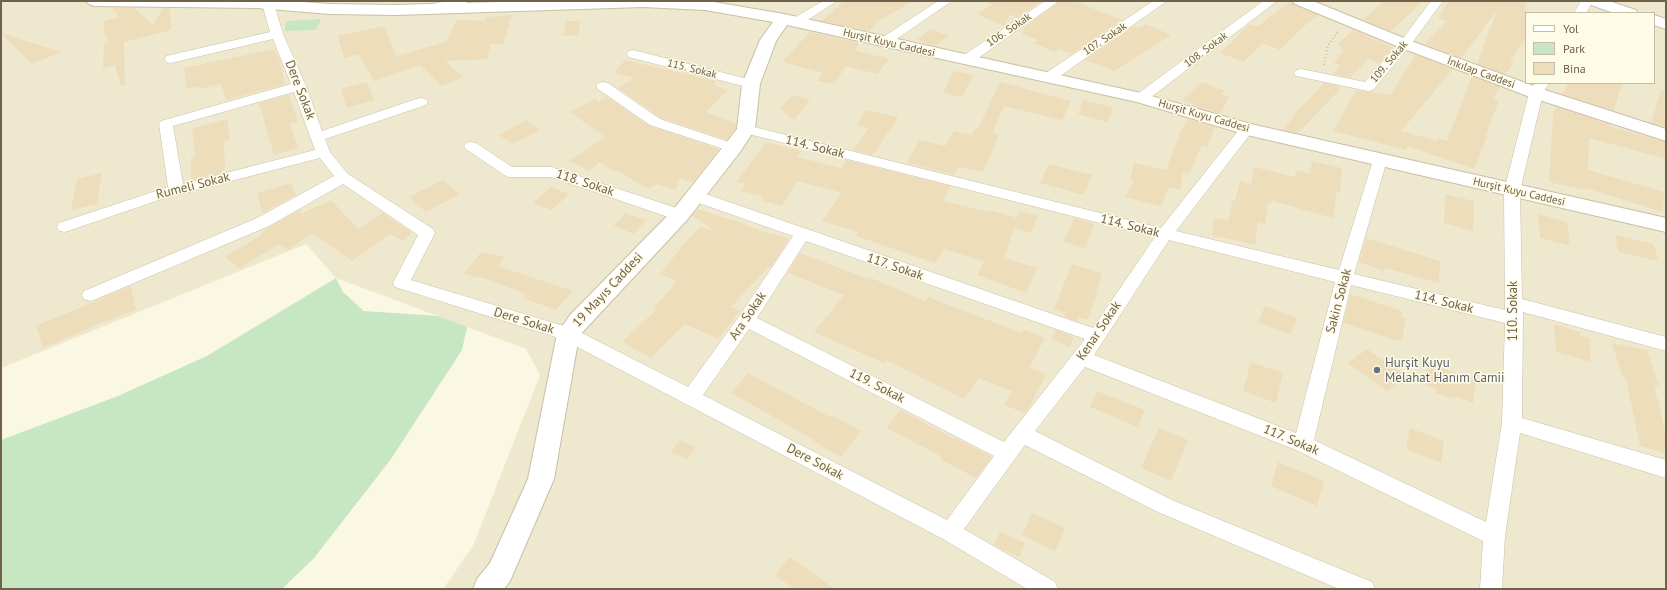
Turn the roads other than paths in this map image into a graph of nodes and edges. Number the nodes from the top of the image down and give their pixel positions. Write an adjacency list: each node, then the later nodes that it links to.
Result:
1 (94, 1): 12 (street, Hurşit Kuyu Caddesi)
2 (462, 1): 14 (street)
3 (831, 1): 17 (street)
4 (946, 1): 21 (street)
5 (1053, 1): 25 (street, 106. Sokak)
6 (1161, 1): 27 (street, 107. Sokak)
7 (1271, 1): 34 (street, 108. Sokak)
8 (1300, 1): 22 (street, İnkılap Caddesi)
9 (1437, 1): 22 (street, 109. Sokak)
10 (1587, 1): 15 (street)
11 (1593, 1): 16 (street)
12 (261, 2): 14 (street, Hurşit Kuyu Caddesi); 20 (street, Dere Sokak)
13 (687, 2): 14 (street, Hurşit Kuyu Caddesi); 17 (street, Hurşit Kuyu Caddesi)
14 (432, 8)
15 (1581, 12)
16 (1627, 12)
17 (790, 20): 21 (street, Hurşit Kuyu Caddesi); 29 (street, 19 Mayıs Caddesi)
18 (1655, 20): 19 (street)
19 (1666, 24)
20 (277, 34): 24 (street); 31 (street, Dere Sokak)
21 (884, 42): 25 (street, Hurşit Kuyu Caddesi)
22 (1405, 44): 26 (street, 109. Sokak); 28 (street, İnkılap Caddesi)
23 (633, 54): 29 (street, 115. Sokak)
24 (171, 59)
25 (966, 60): 27 (street, Hurşit Kuyu Caddesi)
26 (1301, 73)
27 (1048, 78): 34 (street, Hurşit Kuyu Caddesi)
28 (1525, 83)
29 (751, 84): 36 (street, 19 Mayıs Caddesi)
30 (1527, 84): 33 (street, İnkılap Caddesi)
31 (299, 86): 39 (street, Dere Sokak); 45 (street)
32 (603, 86): 41 (street)
33 (1539, 88): 38 (street, İnkılap Caddesi); 46 (street, 110. Sokak)
34 (1141, 98): 37 (street, Hurşit Kuyu Caddesi)
35 (420, 102): 39 (street)
36 (746, 129): 41 (street, 19 Mayıs Caddesi); 52 (street, 114. Sokak)
37 (1247, 129): 43 (street, Hurşit Kuyu Caddesi); 52 (street, Kenar Sokak)
38 (1666, 135)
39 (318, 137): 42 (street, Dere Sokak)
40 (471, 146): 48 (street, 118. Sokak)
41 (733, 148): 47 (street, 19 Mayıs Caddesi)
42 (323, 153): 44 (street, Dere Sokak); 45 (street, Rumeli Sokak)
43 (1380, 160): 46 (street, Hurşit Kuyu Caddesi); 53 (street, Sakin Sokak)
44 (343, 177): 54 (street); 57 (street, Dere Sokak)
45 (176, 190): 50 (street, Rumeli Sokak)
46 (1512, 191): 49 (street, Hurşit Kuyu Caddesi); 55 (street, 110. Sokak)
47 (695, 196): 48 (street, 19 Mayıs Caddesi); 51 (street, 117. Sokak)
48 (680, 215): 57 (street, 19 Mayıs Caddesi)
49 (1666, 225)
50 (65, 227)
51 (802, 234): 56 (street, Ara Sokak); 58 (street, 117. Sokak)
52 (1164, 234): 53 (street, 114. Sokak); 58 (street, Kenar Sokak)
53 (1345, 277): 55 (street, 114. Sokak); 64 (street, Sakin Sokak)
54 (90, 295)
55 (1514, 311): 59 (street, 114. Sokak); 62 (street, 110. Sokak)
56 (746, 320): 61 (street, Ara Sokak); 65 (street, 119. Sokak)
57 (568, 334): 61 (street, Dere Sokak); 69 (street, 19 Mayıs Caddesi)
58 (1096, 336): 60 (street, Kenar Sokak)
59 (1666, 344)
60 (1082, 358): 63 (street, Kenar Sokak); 64 (street, 117. Sokak)
61 (691, 397): 67 (street, Dere Sokak)
62 (1512, 423): 66 (street); 68 (street, 110. Sokak)
63 (1022, 434): 65 (street, Kenar Sokak); 71 (street)
64 (1303, 444): 68 (street, 117. Sokak)
65 (1008, 452): 67 (street, Kenar Sokak)
66 (1666, 469)
67 (950, 532): 70 (street, Dere Sokak)
68 (1494, 536): 72 (street, 110. Sokak)
69 (487, 589)
70 (1046, 589)
71 (1364, 589)
72 (1491, 589)

